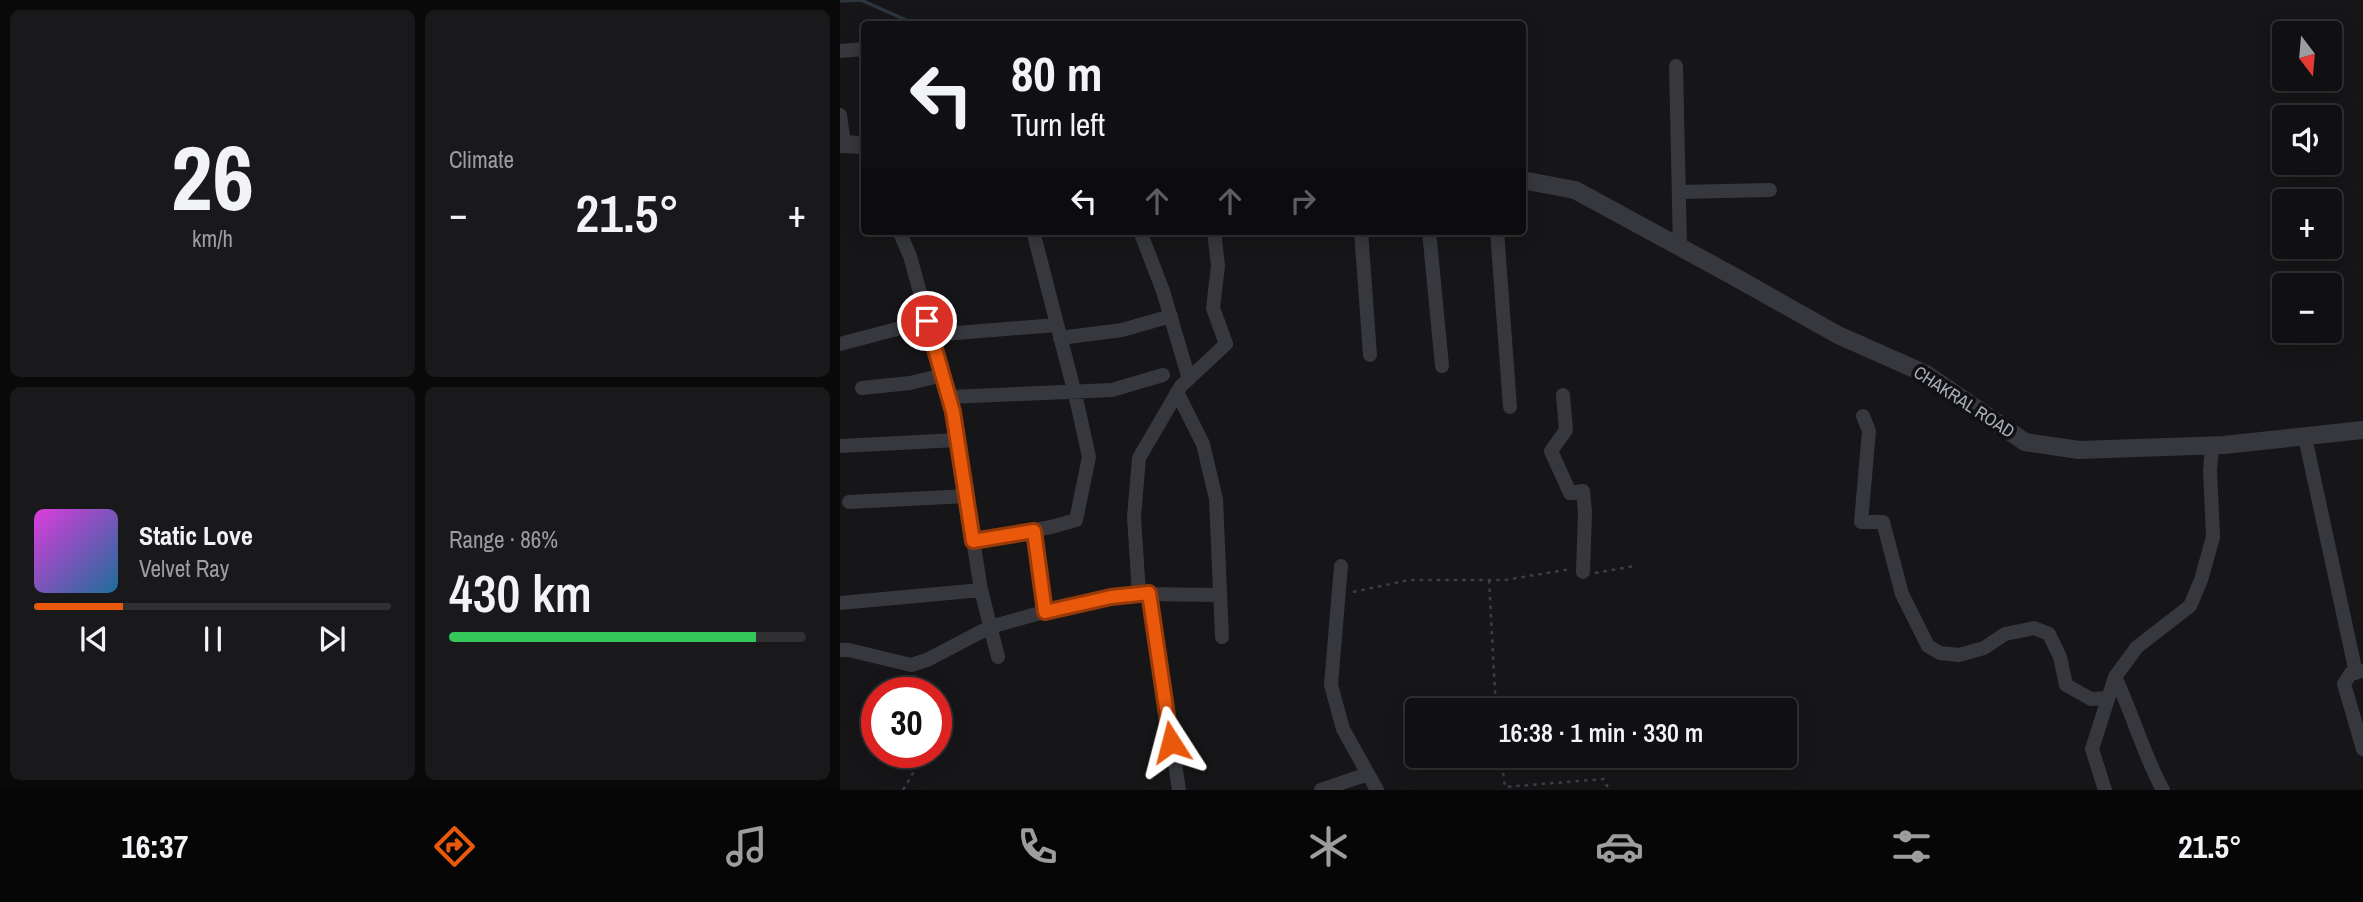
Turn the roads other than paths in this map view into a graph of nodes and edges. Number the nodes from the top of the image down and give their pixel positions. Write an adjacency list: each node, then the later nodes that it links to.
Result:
1 (861, 49): 2 (street)
2 (840, 51)
3 (1676, 66): 9 (street)
4 (840, 115): 5 (street)
5 (842, 144): 6 (street)
6 (861, 145)
7 (1526, 181): 17 (street, CHAKRAL ROAD)
8 (1770, 190): 9 (street)
9 (1679, 192): 17 (street)
10 (901, 235): 19 (street)
11 (1034, 235): 20 (street)
12 (1141, 235): 18 (street)
13 (1214, 235): 27 (street)
14 (1362, 235): 23 (street)
15 (1429, 235): 24 (street)
16 (1497, 235): 33 (street)
17 (1680, 247): 39 (street, CHAKRAL ROAD)
18 (1171, 316): 20 (street); 27 (street)
19 (927, 321): 21 (street); 22 (street)
20 (1058, 332): 21 (street); 29 (street)
21 (931, 335): 25 (street)
22 (840, 344)
23 (1370, 355)
24 (1442, 366)
25 (943, 374): 28 (street); 32 (street)
26 (1163, 375): 29 (street)
27 (1189, 379): 30 (street)
28 (862, 388)
29 (1075, 392): 32 (street); 42 (street)
30 (1177, 392): 47 (street); 48 (street)
31 (1563, 395): 45 (street)
32 (949, 397): 37 (street)
33 (1510, 407)
34 (1863, 416): 57 (street)
35 (2363, 430): 36 (street, CHAKRAL ROAD)
36 (2305, 437): 39 (street, CHAKRAL ROAD); 55 (street)
37 (957, 440): 38 (street); 40 (street)
38 (840, 446)
39 (2212, 446): 56 (street)
40 (967, 496): 41 (street); 43 (street)
41 (849, 502)
42 (1034, 531): 43 (street); 50 (street)
43 (973, 541): 46 (street)
44 (1341, 566): 59 (street)
45 (1583, 572)
46 (981, 590): 49 (street); 51 (street)
47 (1144, 593): 48 (street); 50 (street); 60 (street)
48 (1220, 595): 52 (street)
49 (840, 603)
50 (1045, 612): 51 (street)
51 (990, 627): 53 (street); 54 (street)
52 (1222, 637)
53 (840, 650)
54 (998, 657)
55 (2360, 672): 58 (street)
56 (2115, 677): 57 (street); 64 (street)
57 (2107, 698): 63 (street)
58 (2363, 748)
59 (1368, 774): 61 (street); 62 (street)
60 (1179, 790)
61 (1321, 790)
62 (1377, 790)
63 (2105, 790)
64 (2162, 790)

